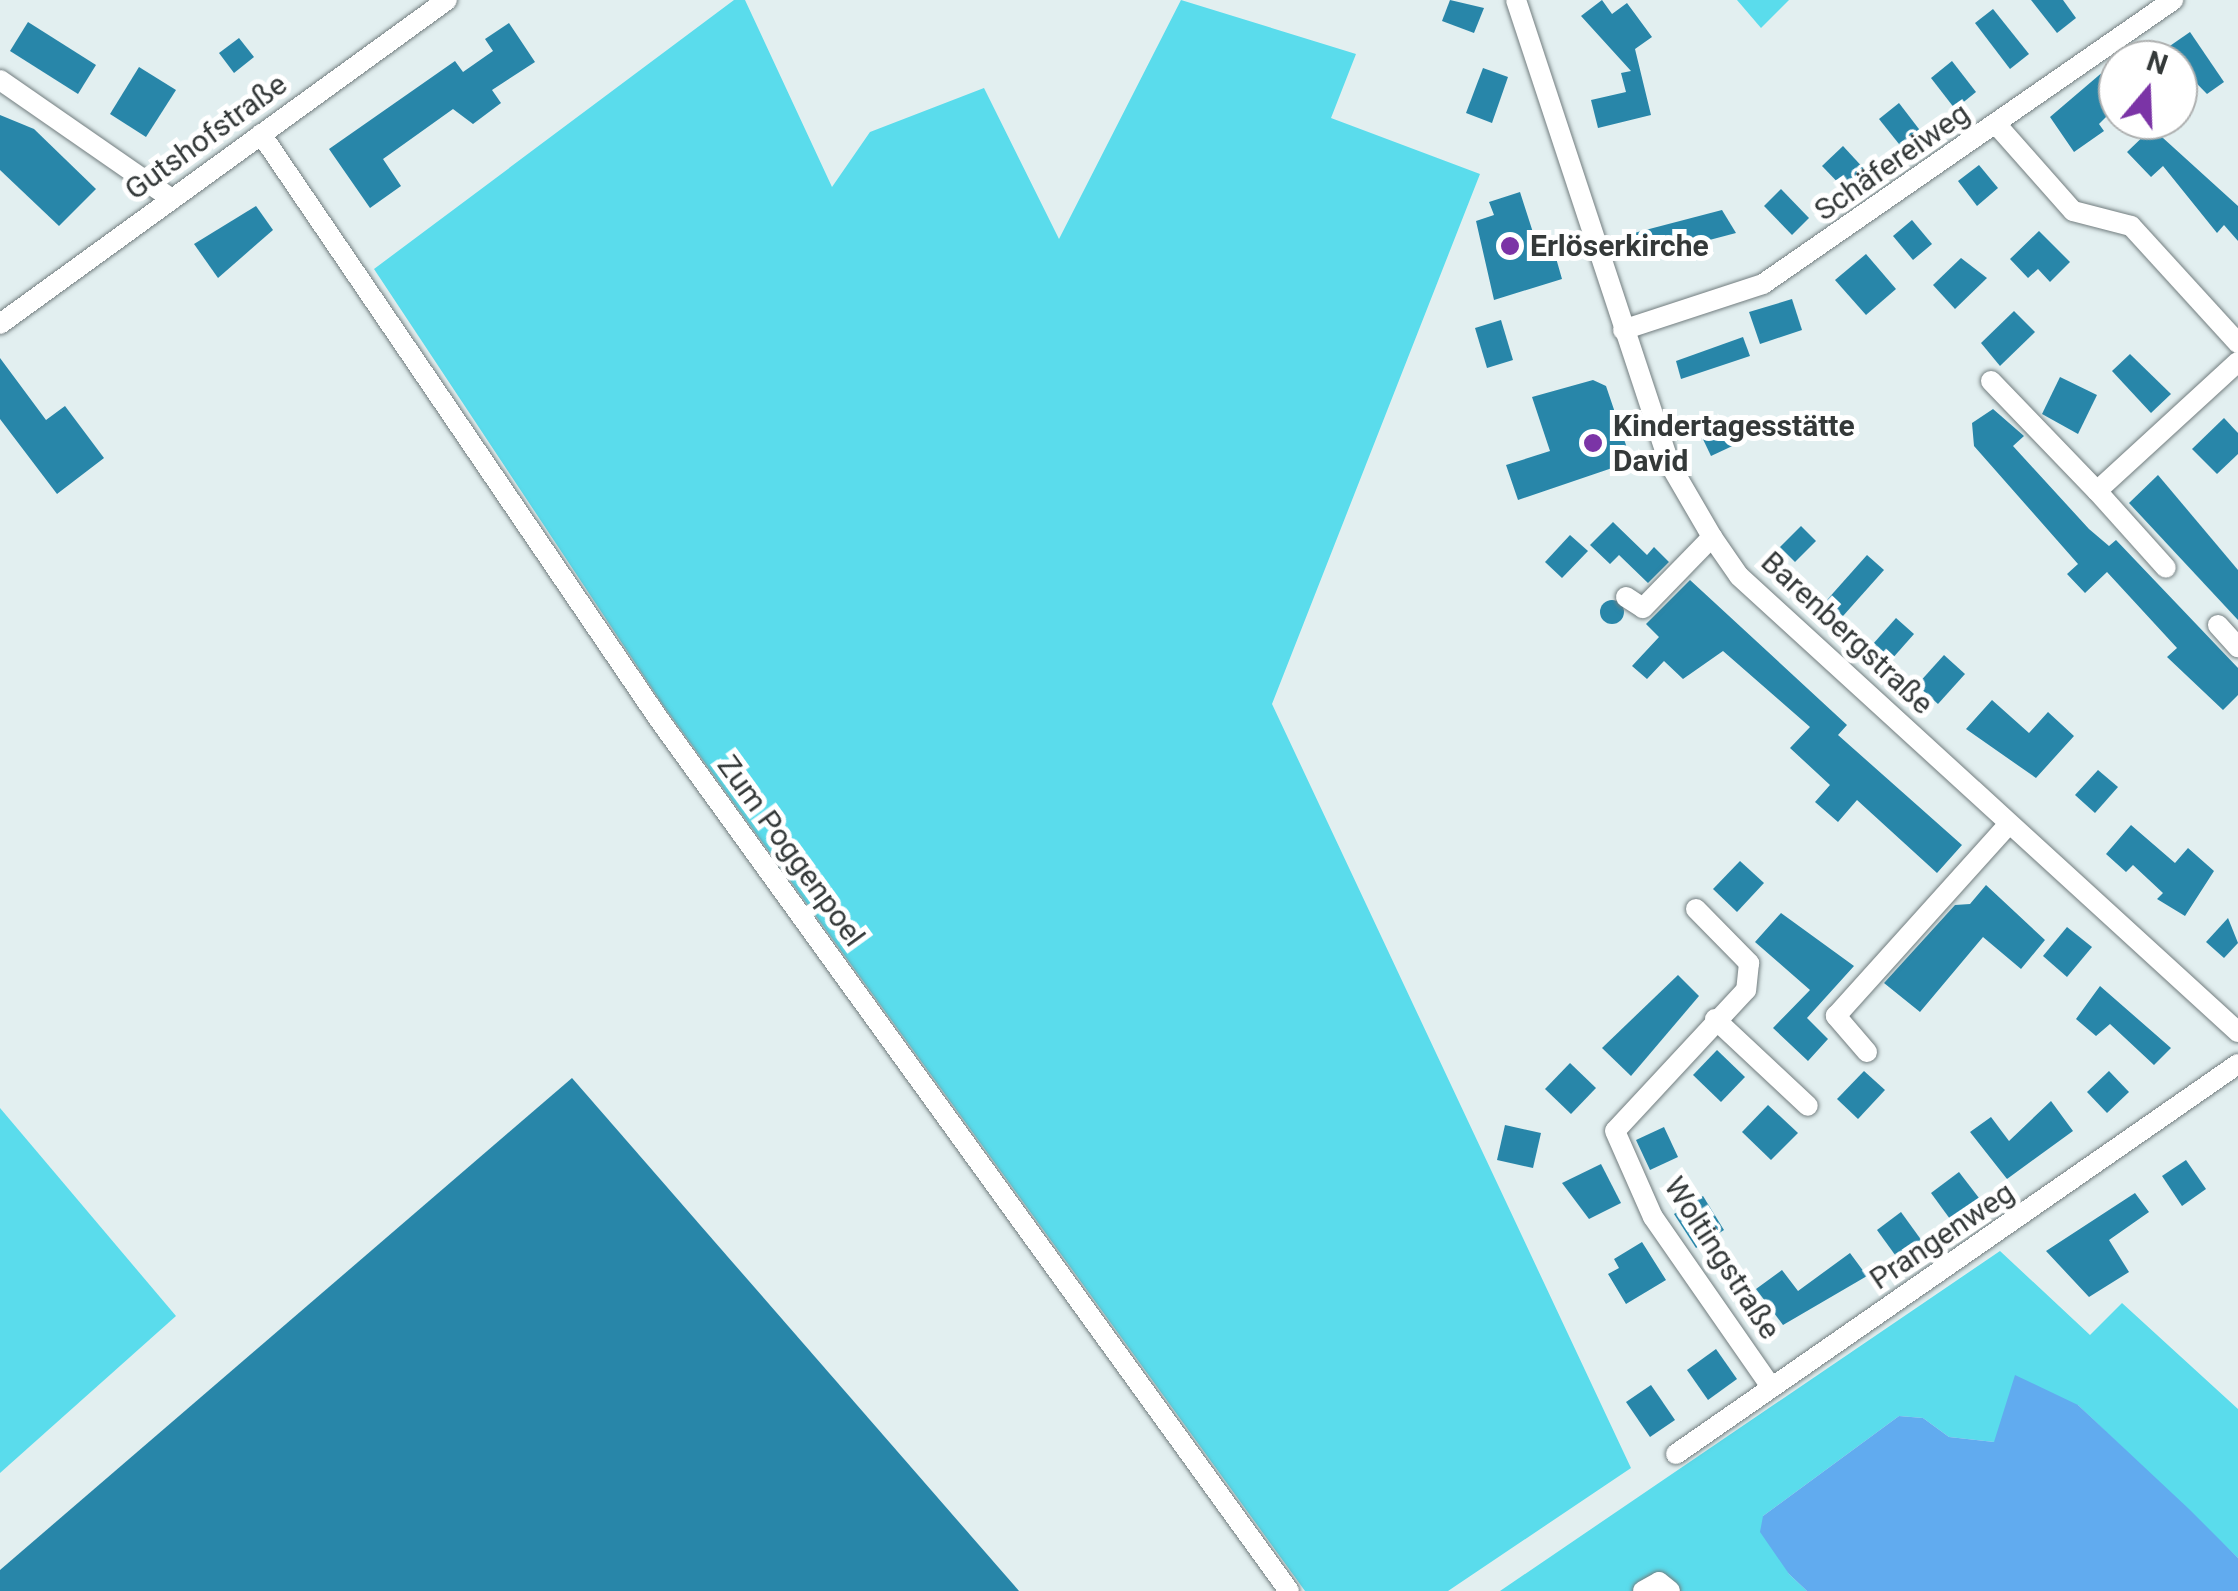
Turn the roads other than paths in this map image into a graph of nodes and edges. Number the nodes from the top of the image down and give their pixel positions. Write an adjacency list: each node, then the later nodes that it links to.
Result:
1 (447, 0): 6 (street, Gutshofstraße)
2 (1516, 0): 9 (street, Barenbergstraße)
3 (2174, 0): 5 (street, Schäfereiweg)
4 (0, 80): 7 (street)
5 (1996, 124): 9 (street, Schäfereiweg); 10 (street)
6 (261, 134): 7 (street, Gutshofstraße); 28 (street, Zum Poggenpoel)
7 (172, 199): 8 (street, Gutshofstraße)
8 (0, 324)
9 (1623, 330): 14 (street, Barenbergstraße)
10 (2238, 343)
11 (2238, 362): 13 (street)
12 (1991, 381): 13 (street)
13 (2097, 491): 15 (street)
14 (1712, 537): 16 (street); 19 (street, Barenbergstraße)
15 (2166, 568)
16 (1626, 597)
17 (2218, 624): 18 (street)
18 (2238, 646)
19 (2008, 824): 22 (street, Barenbergstraße); 23 (street)
20 (1696, 909): 21 (street, Woltingstraße)
21 (1715, 1019): 25 (street); 26 (street, Woltingstraße)
22 (2238, 1032)
23 (1867, 1052)
24 (2238, 1064): 26 (street, Prangenweg)
25 (1808, 1106)
26 (1771, 1387): 27 (street, Prangenweg)
27 (1676, 1454)
28 (1289, 1591)
29 (1643, 1591): 30 (street)
30 (1670, 1591)

